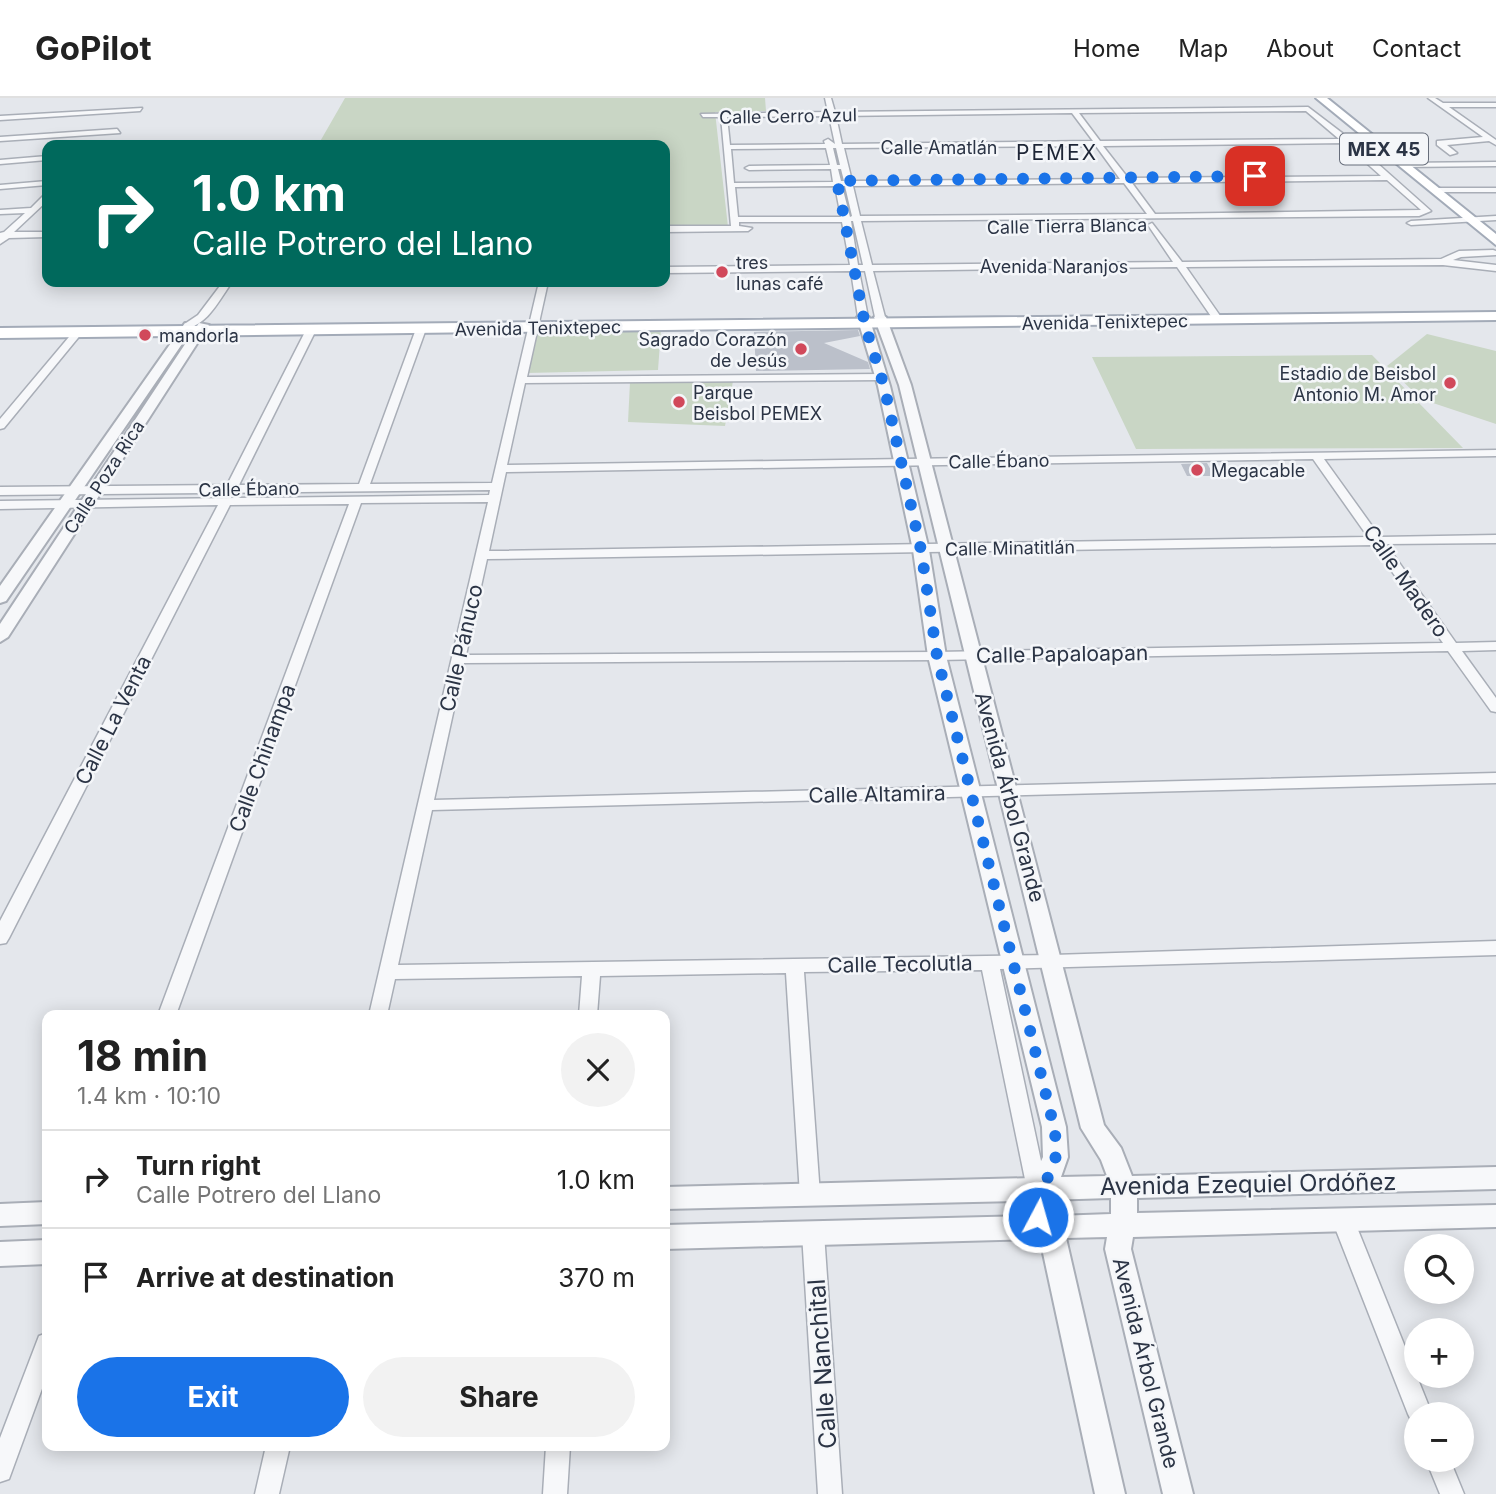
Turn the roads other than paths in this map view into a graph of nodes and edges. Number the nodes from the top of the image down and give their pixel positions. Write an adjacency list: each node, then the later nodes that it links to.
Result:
1 (817, 98): 9 (street, Avenida Árbol Grande)
2 (828, 98): 10 (street, Avenida Árbol Grande)
3 (1321, 98): 27 (main road, MEX 45)
4 (1431, 98): 6 (street)
5 (1496, 104): 6 (street)
6 (1441, 105): 17 (street)
7 (1071, 112): 10 (street, Calle Cerro Azul); 18 (street, Calle Cerro Azul); 19 (street)
8 (777, 114): 9 (street, Calle Cerro Azul); 11 (street, Calle Cerro Azul); 11 (street, Calle Cerro Azul)
9 (821, 114): 10 (street, Calle Cerro Azul); 21 (street, Avenida Árbol Grande)
10 (832, 114): 22 (street, Avenida Árbol Grande)
11 (723, 117): 20 (street)
12 (0, 118): 14 (street)
13 (124, 124): 14 (street)
14 (112, 134): 15 (street); 16 (street)
15 (0, 139)
16 (102, 140)
17 (1493, 141): 23 (street)
18 (1348, 143): 19 (street, Calle Amatlán); 33 (street)
19 (1094, 145): 22 (street, Calle Amatlán); 34 (street)
20 (727, 146): 21 (street, Calle Amatlán); 38 (street)
21 (827, 146): 22 (street, Calle Amatlán); 29 (street, Avenida Árbol Grande)
22 (840, 146): 30 (street, Avenida Árbol Grande)
23 (1453, 153)
24 (42, 158): 25 (street)
25 (0, 162)
26 (1496, 164): 28 (street)
27 (1403, 165): 28 (street); 42 (main road, MEX 45)
28 (1467, 165): 32 (street)
29 (834, 167): 30 (street); 31 (street); 36 (street, Avenida Árbol Grande)
30 (846, 167): 37 (street, Avenida Árbol Grande)
31 (749, 168)
32 (1476, 172)
33 (1388, 177): 34 (street); 51 (street)
34 (1120, 179): 37 (street); 48 (street); 51 (street)
35 (1486, 180): 41 (street)
36 (838, 182): 37 (street); 38 (street); 52 (street, Avenida Árbol Grande)
37 (850, 182): 53 (street, Avenida Árbol Grande)
38 (730, 183): 54 (street)
39 (42, 186): 40 (street)
40 (0, 187)
41 (1496, 188): 42 (street)
42 (1434, 190): 50 (main road, MEX 45)
43 (42, 191): 46 (street)
44 (42, 202): 45 (street)
45 (34, 210): 46 (street); 57 (street)
46 (23, 211): 47 (street); 57 (street)
47 (0, 212)
48 (1142, 217): 51 (street); 53 (street)
49 (1496, 218): 50 (street, Calle Tierra Blanca)
50 (1462, 220): 51 (street, Calle Tierra Blanca); 59 (main road, MEX 45)
51 (1153, 221): 53 (street, Calle Tierra Blanca); 61 (street)
52 (847, 223): 53 (street, Calle Tierra Blanca); 54 (street, Calle Tierra Blanca); 62 (street, Avenida Árbol Grande)
53 (860, 223): 63 (street, Avenida Árbol Grande)
54 (734, 224): 56 (street, Calle Tierra Blanca)
55 (42, 229): 57 (street)
56 (670, 229)
57 (3, 235): 58 (street)
58 (42, 235)
59 (1495, 250): 60 (street, Avenida Naranjos)
60 (1443, 262): 61 (street, Avenida Naranjos); 64 (street, Avenida Naranjos)
61 (1180, 265): 63 (street, Avenida Naranjos); 69 (street)
62 (855, 268): 63 (street, Avenida Naranjos); 65 (street, Avenida Naranjos); 70 (street, Avenida Árbol Grande)
63 (870, 268): 70 (street, Avenida Árbol Grande)
64 (1496, 268)
65 (670, 270)
66 (223, 287): 72 (street, Calle Poza Rica)
67 (542, 287): 71 (street, Calle Pánuco)
68 (1496, 314): 69 (main road, Avenida Tenixtepec)
69 (1216, 317): 70 (main road, Avenida Tenixtepec)
70 (873, 321): 71 (main road, Avenida Tenixtepec); 78 (street, Avenida Árbol Grande); 83 (street, Avenida Árbol Grande)
71 (534, 325): 72 (main road, Avenida Tenixtepec); 74 (main road, Avenida Tenixtepec); 79 (street, Calle Pánuco)
72 (195, 326): 73 (main road, Avenida Tenixtepec); 75 (main road, Avenida Tenixtepec); 76 (main road, Avenida Tenixtepec); 86 (street, Calle Poza Rica); 88 (street, Calle Poza Rica)
73 (0, 327)
74 (421, 329): 75 (main road, Avenida Tenixtepec); 90 (street, Calle Chinampa)
75 (311, 330): 91 (street, Calle La Venta)
76 (77, 333): 77 (main road, Avenida Tenixtepec); 80 (street)
77 (0, 334)
78 (880, 374): 79 (street); 84 (street, Avenida Árbol Grande)
79 (522, 377): 85 (street, Calle Pánuco)
80 (0, 426)
81 (1496, 453): 82 (street, Calle Ébano)
82 (1315, 454): 83 (street, Calle Ébano); 95 (street, Calle Madero)
83 (924, 462): 84 (street, Calle Ébano); 98 (street, Avenida Árbol Grande)
84 (902, 463): 85 (street, Calle Ébano); 97 (street, Avenida Árbol Grande)
85 (502, 469): 89 (street, Calle Pánuco)
86 (96, 490): 88 (street, Calle Ébano); 91 (street, Calle Ébano); 93 (street, Calle Poza Rica)
87 (0, 491): 88 (street, Calle Ébano)
88 (74, 491): 92 (street, Calle Poza Rica)
89 (497, 492): 90 (street, Calle Ébano); 99 (street, Calle Pánuco)
90 (360, 494): 91 (street, Calle Ébano); 120 (street, Calle Chinampa)
91 (228, 496): 93 (street, Calle Ébano); 112 (street, Calle La Venta)
92 (65, 504): 93 (street, Calle Ébano); 94 (street, Calle Ébano); 100 (street, Calle Poza Rica)
93 (87, 504): 101 (street, Calle Poza Rica)
94 (0, 505)
95 (1377, 540): 96 (street, Calle Minatitlán); 98 (street, Calle Minatitlán); 103 (street, Calle Madero)
96 (1496, 540)
97 (921, 550): 98 (street, Calle Minatitlán); 99 (street, Calle Minatitlán); 104 (street, Avenida Árbol Grande)
98 (946, 550): 105 (street, Avenida Árbol Grande)
99 (482, 555): 106 (street, Calle Pánuco)
100 (0, 598)
101 (0, 637)
102 (1496, 646): 103 (street, Calle Papaloapan)
103 (1452, 647): 105 (street, Calle Papaloapan); 107 (street, Calle Madero)
104 (937, 656): 105 (street, Calle Papaloapan); 106 (street, Calle Papaloapan); 109 (street, Avenida Árbol Grande)
105 (972, 656): 110 (street, Avenida Árbol Grande)
106 (459, 659): 111 (street, Calle Pánuco)
107 (1496, 708)
108 (1496, 778): 110 (street, Calle Altamira)
109 (971, 791): 110 (street, Calle Altamira); 111 (street, Calle Altamira); 115 (street, Avenida Árbol Grande)
110 (1010, 791): 116 (street, Avenida Árbol Grande)
111 (426, 804): 119 (street, Calle Pánuco)
112 (0, 938)
113 (1496, 948): 116 (street, Calle Tecolutla)
114 (989, 962): 115 (street, Calle Tecolutla); 117 (street, Calle Tecolutla); 125 (street)
115 (1013, 962): 116 (street, Calle Tecolutla); 125 (street, Avenida Árbol Grande)
116 (1054, 962): 124 (street, Avenida Árbol Grande)
117 (795, 966): 118 (street, Calle Tecolutla); 126 (street)
118 (591, 969): 119 (street, Calle Tecolutla); 122 (street)
119 (389, 972): 121 (street, Calle Pánuco)
120 (169, 1010)
121 (379, 1010)
122 (588, 1010)
123 (1496, 1178): 124 (street, Avenida Ezequiel Ordóñez)
124 (1123, 1187): 125 (street, Avenida Ezequiel Ordóñez); 132 (street, Avenida Árbol Grande)
125 (1037, 1189): 126 (street, Avenida Ezequiel Ordóñez); 133 (street)
126 (810, 1195): 127 (street, Avenida Ezequiel Ordóñez)
127 (670, 1198)
128 (42, 1213): 129 (street)
129 (0, 1214)
130 (1496, 1216): 131 (street, Avenida Ezequiel Ordóñez)
131 (1343, 1220): 132 (street, Avenida Ezequiel Ordóñez); 139 (street)
132 (1121, 1226): 133 (street, Avenida Ezequiel Ordóñez); 148 (street, Avenida Árbol Grande)
133 (1050, 1227): 134 (street, Avenida Ezequiel Ordóñez); 147 (street)
134 (813, 1233): 135 (street, Avenida Ezequiel Ordóñez); 146 (street, Calle Nanchital)
135 (670, 1237)
136 (42, 1252): 137 (street)
137 (0, 1254)
138 (42, 1358): 142 (street)
139 (1415, 1402)
140 (277, 1451): 144 (street)
141 (558, 1451): 145 (street)
142 (0, 1471)
143 (1443, 1472): 149 (street)
144 (267, 1494)
145 (555, 1494)
146 (830, 1494)
147 (1110, 1494)
148 (1178, 1494)
149 (1452, 1494)

